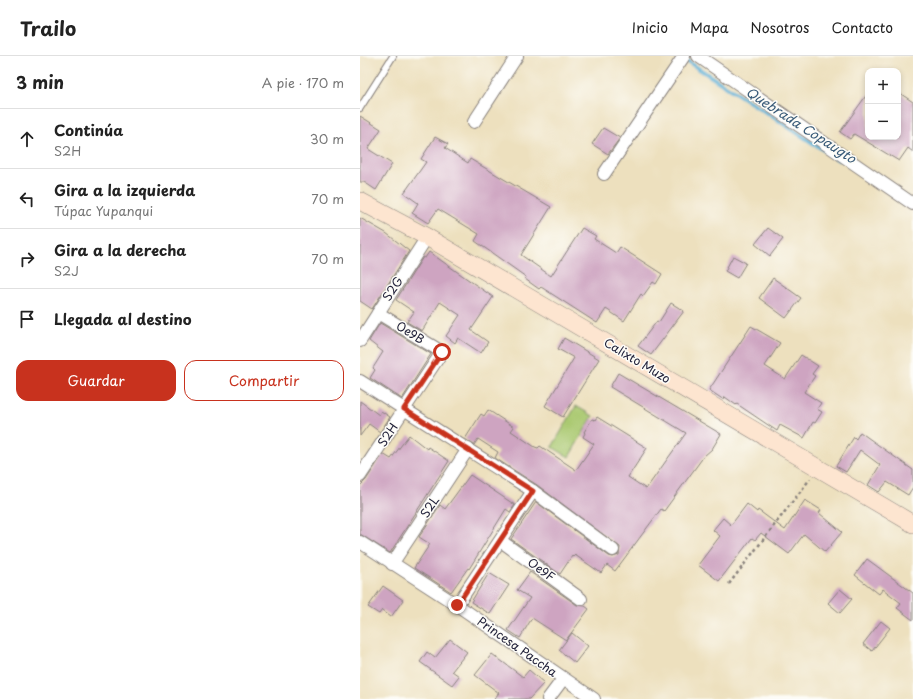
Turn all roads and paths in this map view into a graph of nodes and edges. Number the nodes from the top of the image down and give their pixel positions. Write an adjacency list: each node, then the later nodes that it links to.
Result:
1 (393, 56): 5 (lane)
2 (517, 56): 6 (street)
3 (684, 56): 7 (street)
4 (698, 56): 9 (street)
5 (360, 108)
6 (474, 122)
7 (604, 174)
8 (360, 201): 10 (street, Calixto Muzo)
9 (913, 204)
10 (427, 237): 11 (street, S2G); 17 (street, Calixto Muzo)
11 (378, 313): 12 (street, S2G); 13 (street, Oe9B)
12 (360, 341)
13 (442, 352): 15 (street, S2H)
14 (360, 381): 15 (street)
15 (404, 409): 16 (street); 18 (street, S2H)
16 (468, 449): 19 (street); 24 (street, S2L)
17 (819, 468): 20 (street, Calixto Muzo); 25 (path)
18 (360, 476)
19 (533, 491): 21 (street); 23 (street)
20 (913, 524)
21 (501, 541): 26 (street, Oe9F); 27 (street)
22 (360, 542): 24 (street, Princesa Paccha)
23 (614, 550)
24 (392, 564): 27 (street, Princesa Paccha)
25 (728, 584)
26 (581, 599)
27 (457, 605): 28 (street, Princesa Paccha)
28 (563, 679): 29 (street); 30 (street, Princesa Paccha)
29 (548, 699)
30 (594, 699)

